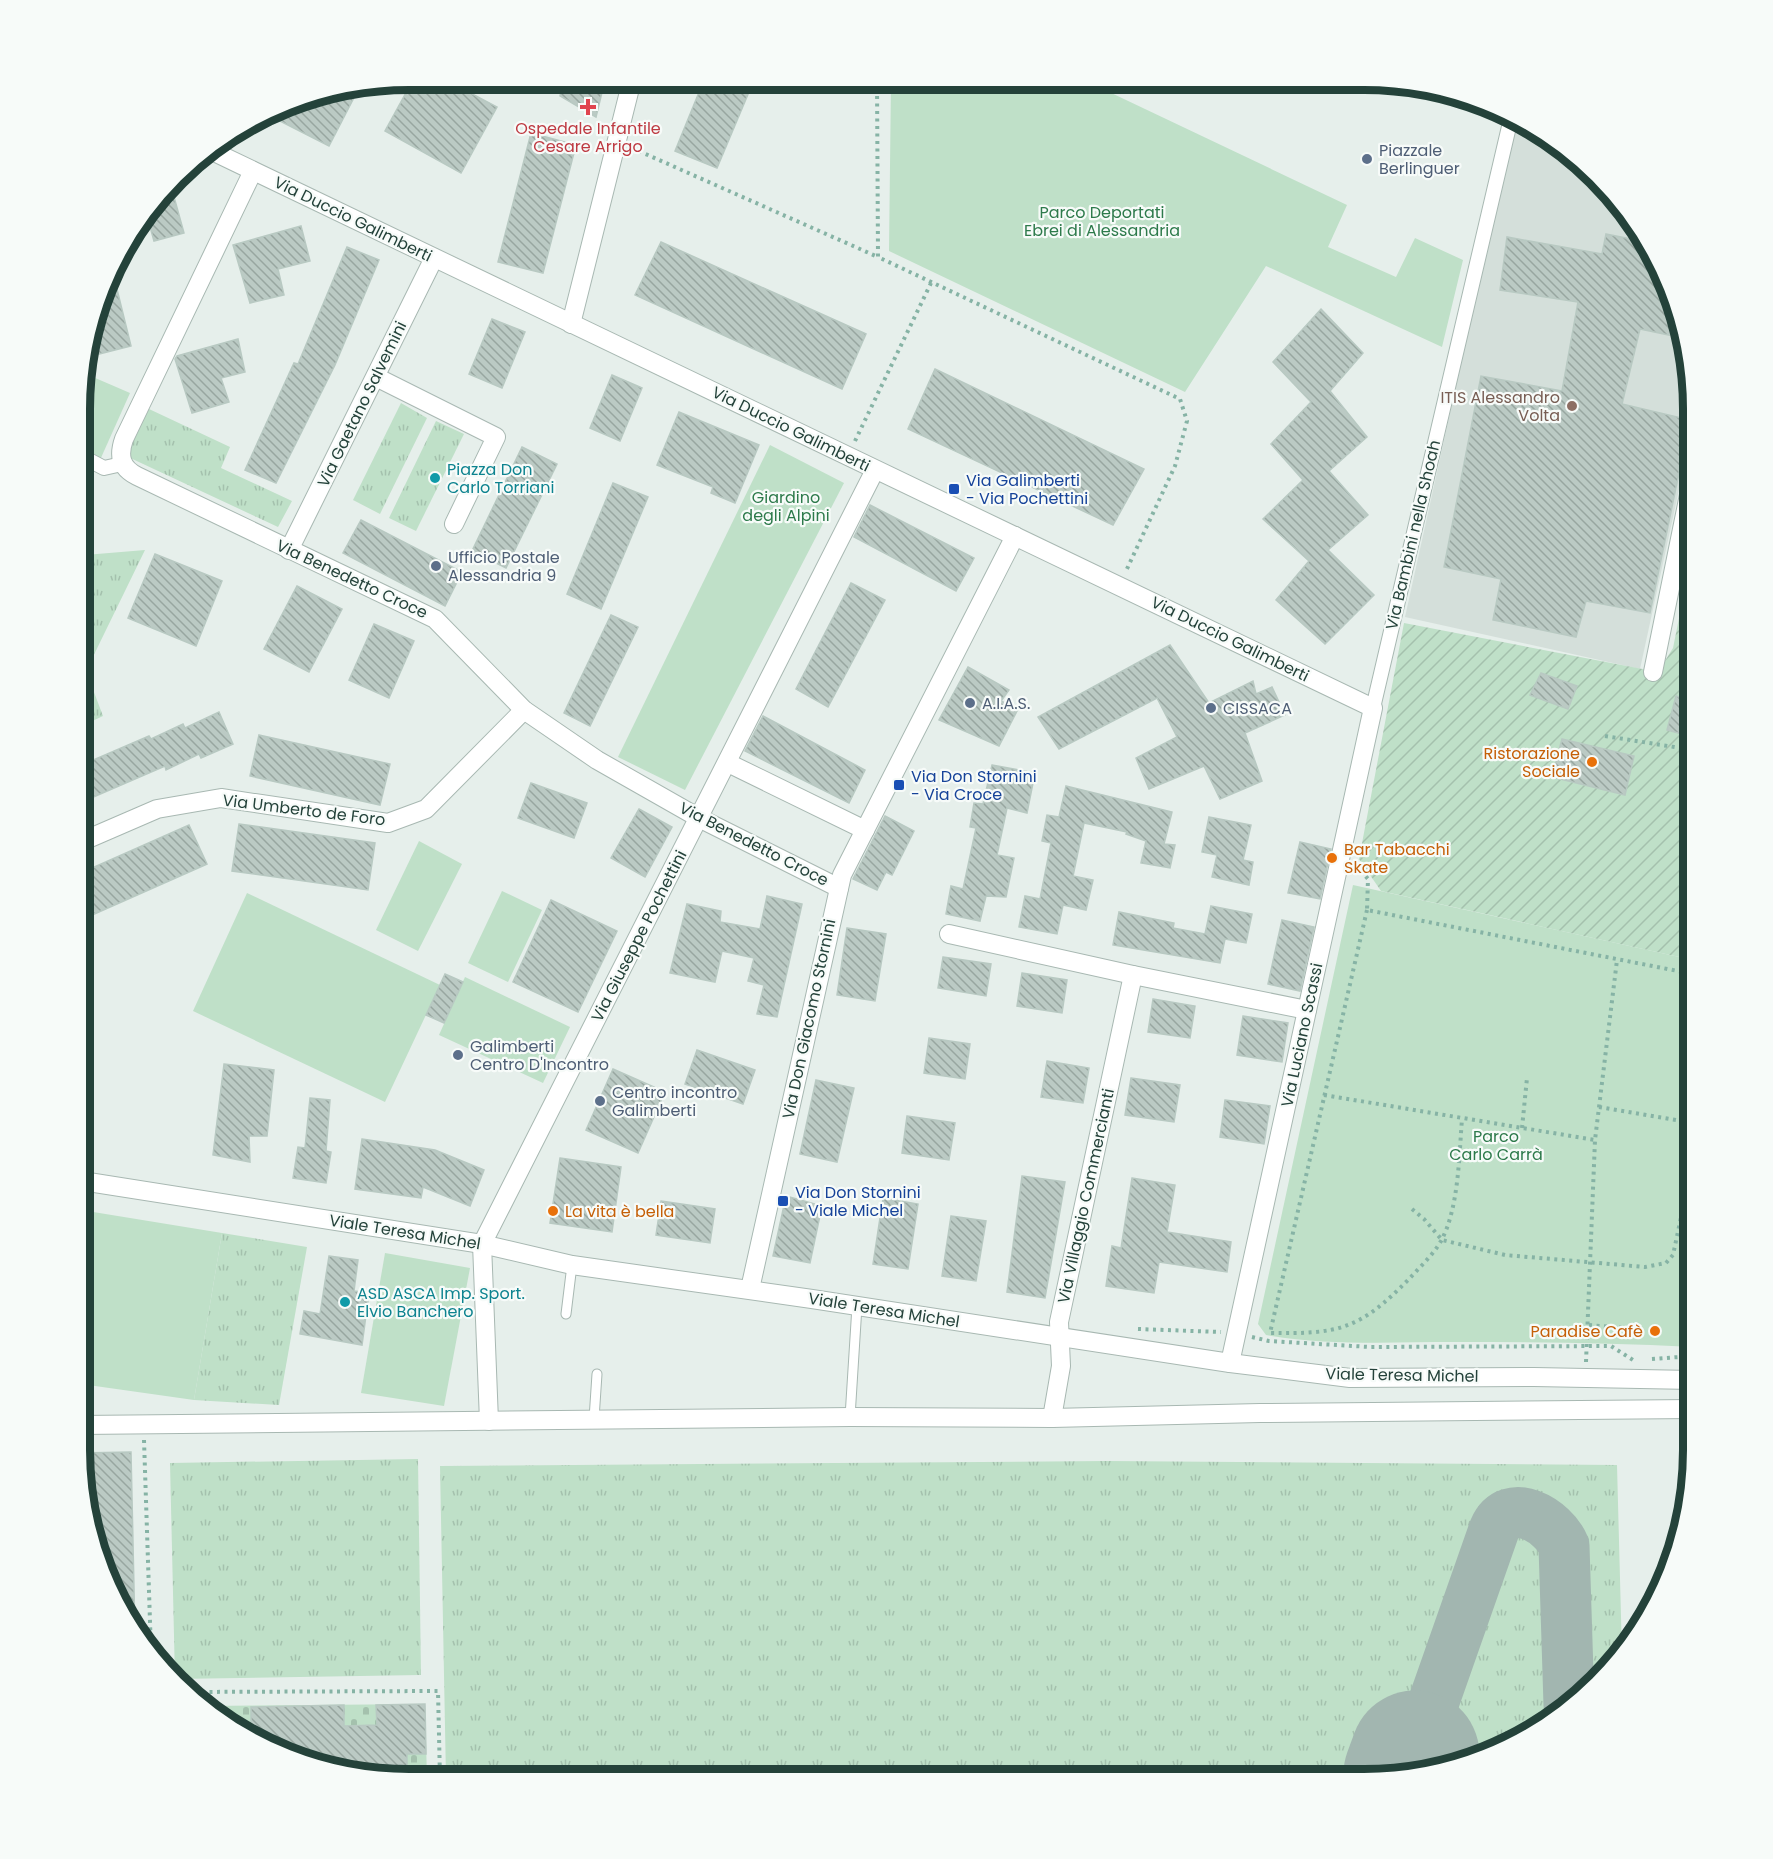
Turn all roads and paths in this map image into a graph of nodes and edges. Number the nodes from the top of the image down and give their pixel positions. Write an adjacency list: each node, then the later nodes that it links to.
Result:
1 (630, 90): 4 (street)
2 (876, 90): 7 (path)
3 (1509, 125): 22 (street, Via Bambini nella Shoah)
4 (617, 142): 7 (path); 10 (street)
5 (218, 154): 6 (street, Via Duccio Galimberti)
6 (253, 171): 8 (street, Via Duccio Galimberti); 14 (street)
7 (878, 257): 9 (path)
8 (434, 258): 10 (street, Via Duccio Galimberti); 11 (street, Via Gaetano Salvemini)
9 (931, 282): 12 (path); 20 (path)
10 (571, 324): 12 (street, Via Duccio Galimberti)
11 (376, 377): 16 (street); 19 (street, Via Gaetano Salvemini)
12 (848, 456): 15 (street, Via Duccio Galimberti)
13 (90, 461): 14 (street)
14 (122, 464): 19 (street, Via Benedetto Croce)
15 (875, 470): 18 (street, Via Duccio Galimberti); 26 (street, Via Giuseppe Pochettini)
16 (454, 524)
17 (1683, 524): 21 (street)
18 (1015, 536): 20 (street, Via Duccio Galimberti); 28 (street, Via Don Giacomo Stornini)
19 (289, 550): 23 (street, Via Benedetto Croce)
20 (1119, 586): 22 (street, Via Duccio Galimberti)
21 (1653, 672)
22 (1373, 708): 30 (street, Via Luciano Scassi)
23 (524, 710): 27 (street, Via Benedetto Croce); 29 (street, Via Umberto de Foro)
24 (1605, 736): 25 (path)
25 (1683, 748)
26 (728, 763): 27 (street, Via Giuseppe Pochettini); 28 (street)
27 (699, 818): 31 (street, Via Benedetto Croce); 49 (street, Via Giuseppe Pochettini)
28 (864, 830): 31 (street, Via Don Giacomo Stornini)
29 (90, 838)
30 (1340, 861): 32 (path); 37 (street, Via Luciano Scassi)
31 (839, 888): 52 (street, Via Don Giacomo Stornini)
32 (1367, 910): 34 (path); 39 (path)
33 (950, 934): 36 (street)
34 (1617, 960): 35 (path); 40 (path)
35 (1683, 972)
36 (1133, 975): 37 (street); 59 (street, Via Villaggio Commercianti)
37 (1307, 1010): 58 (street, Via Luciano Scassi)
38 (1527, 1078): 43 (path)
39 (1324, 1095): 41 (path); 48 (path)
40 (1599, 1107): 42 (path); 44 (path)
41 (1462, 1119): 43 (path); 48 (path)
42 (1683, 1121)
43 (1522, 1128): 44 (path)
44 (1595, 1140): 50 (path)
45 (90, 1182): 49 (street, Viale Teresa Michel)
46 (1412, 1209): 48 (path)
47 (1683, 1212): 50 (path)
48 (1442, 1240): 50 (path)
49 (482, 1244): 51 (street, Viale Teresa Michel); 72 (street, Via Giuseppe Pochettini)
50 (1591, 1264): 55 (path)
51 (572, 1265): 52 (street, Viale Teresa Michel); 54 (lane)
52 (750, 1289): 53 (street, Viale Teresa Michel)
53 (857, 1306): 59 (street, Viale Teresa Michel); 69 (lane)
54 (566, 1314)
55 (1589, 1325): 57 (path); 60 (path)
56 (1134, 1329): 58 (path)
57 (1635, 1329)
58 (1237, 1332): 60 (path); 64 (street, Via Luciano Scassi)
59 (1059, 1338): 64 (street, Viale Teresa Michel); 70 (street, Via Villaggio Commercianti)
60 (1587, 1346): 62 (path); 66 (path)
61 (1683, 1357): 63 (path)
62 (1640, 1360)
63 (1646, 1360)
64 (1230, 1363): 66 (street, Viale Teresa Michel)
65 (597, 1374): 71 (lane)
66 (1584, 1378): 67 (street, Viale Teresa Michel)
67 (1683, 1380)
68 (1683, 1409): 70 (street, Viale Teresa Michel)
69 (850, 1417): 70 (street, Viale Teresa Michel); 71 (street, Viale Teresa Michel)
70 (1052, 1418)
71 (594, 1419): 72 (street, Viale Teresa Michel)
72 (489, 1420): 73 (street, Viale Teresa Michel)
73 (90, 1425)
74 (144, 1433): 75 (path)
75 (150, 1636)
76 (201, 1692): 77 (path)
77 (440, 1769)

